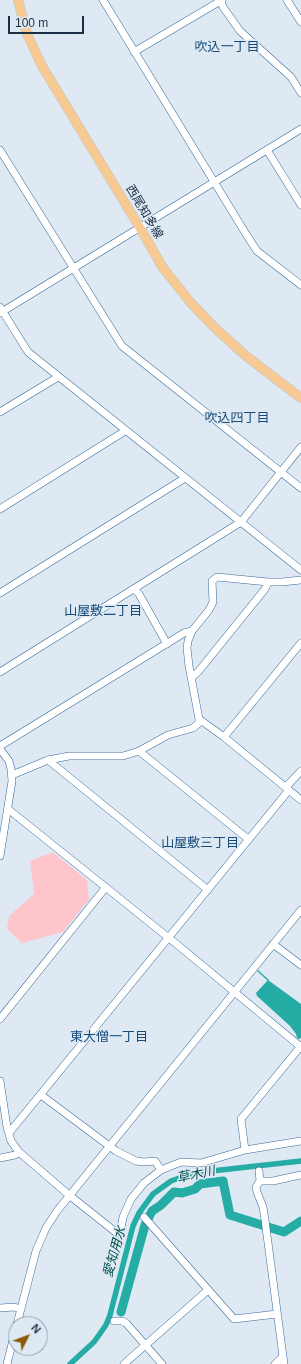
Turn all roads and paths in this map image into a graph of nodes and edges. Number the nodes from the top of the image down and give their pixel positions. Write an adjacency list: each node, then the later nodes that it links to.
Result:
1 (18, 0): 13 (main road, 西尾知多線)
2 (103, 0): 6 (street)
3 (287, 0): 5 (street)
4 (221, 1): 6 (street); 7 (street)
5 (301, 22)
6 (134, 52): 11 (street)
7 (301, 92)
8 (301, 129): 9 (street)
9 (267, 150): 11 (street); 12 (street)
10 (1, 152): 14 (street)
11 (214, 182): 13 (street); 15 (street)
12 (301, 205)
13 (140, 228): 14 (street); 18 (main road, 西尾知多線)
14 (73, 268): 16 (street); 22 (street)
15 (301, 285)
16 (1, 310): 17 (street)
17 (58, 377): 19 (street); 20 (street)
18 (301, 398)
19 (0, 412)
20 (125, 430): 23 (street); 25 (street)
21 (301, 447): 22 (street)
22 (281, 472): 24 (street); 26 (street)
23 (185, 478): 26 (street); 31 (street)
24 (301, 488)
25 (0, 508)
26 (241, 522): 27 (street); 30 (street)
27 (301, 570)
28 (301, 580): 29 (street)
29 (268, 582): 32 (street); 36 (street)
30 (134, 589): 33 (street); 35 (street)
31 (0, 593)
32 (192, 631): 33 (street); 36 (street)
33 (167, 644): 39 (street)
34 (301, 644): 38 (street)
35 (0, 672)
36 (192, 677): 37 (street)
37 (200, 719): 38 (street); 40 (street)
38 (224, 737): 44 (street)
39 (0, 748): 43 (street)
40 (139, 752): 41 (street); 47 (street)
41 (48, 760): 43 (street); 50 (street)
42 (301, 771): 44 (street)
43 (12, 775): 46 (street)
44 (287, 789): 45 (street); 47 (street)
45 (301, 800)
46 (8, 809): 48 (street); 49 (street)
47 (248, 839): 50 (street)
48 (0, 856)
49 (106, 887): 52 (street); 56 (street)
50 (208, 890): 52 (street)
51 (301, 910): 53 (street)
52 (169, 938): 55 (street); 59 (street)
53 (273, 944): 54 (street); 55 (street)
54 (301, 965)
55 (235, 992): 57 (street); 62 (street)
56 (0, 1019)
57 (301, 1047): 63 (street)
58 (0, 1082): 60 (street)
59 (41, 1095): 60 (street); 62 (street)
60 (9, 1133): 64 (street)
61 (301, 1141): 63 (street)
62 (109, 1147): 66 (street); 70 (street)
63 (245, 1150): 66 (street)
64 (19, 1152): 65 (street); 70 (street)
65 (0, 1158)
66 (161, 1170): 70 (street)
67 (259, 1171): 69 (street)
68 (301, 1175): 69 (street)
69 (260, 1180): 75 (street)
70 (69, 1194): 74 (street)
71 (144, 1217): 72 (street)
72 (208, 1290): 75 (street); 78 (street)
73 (0, 1308): 74 (street)
74 (21, 1309): 76 (street)
75 (276, 1314): 79 (street)
76 (19, 1316)
77 (114, 1321): 78 (street)
78 (145, 1345): 80 (street); 81 (street)
79 (283, 1361): 82 (street)
80 (124, 1364)
81 (162, 1364)
82 (275, 1364)

